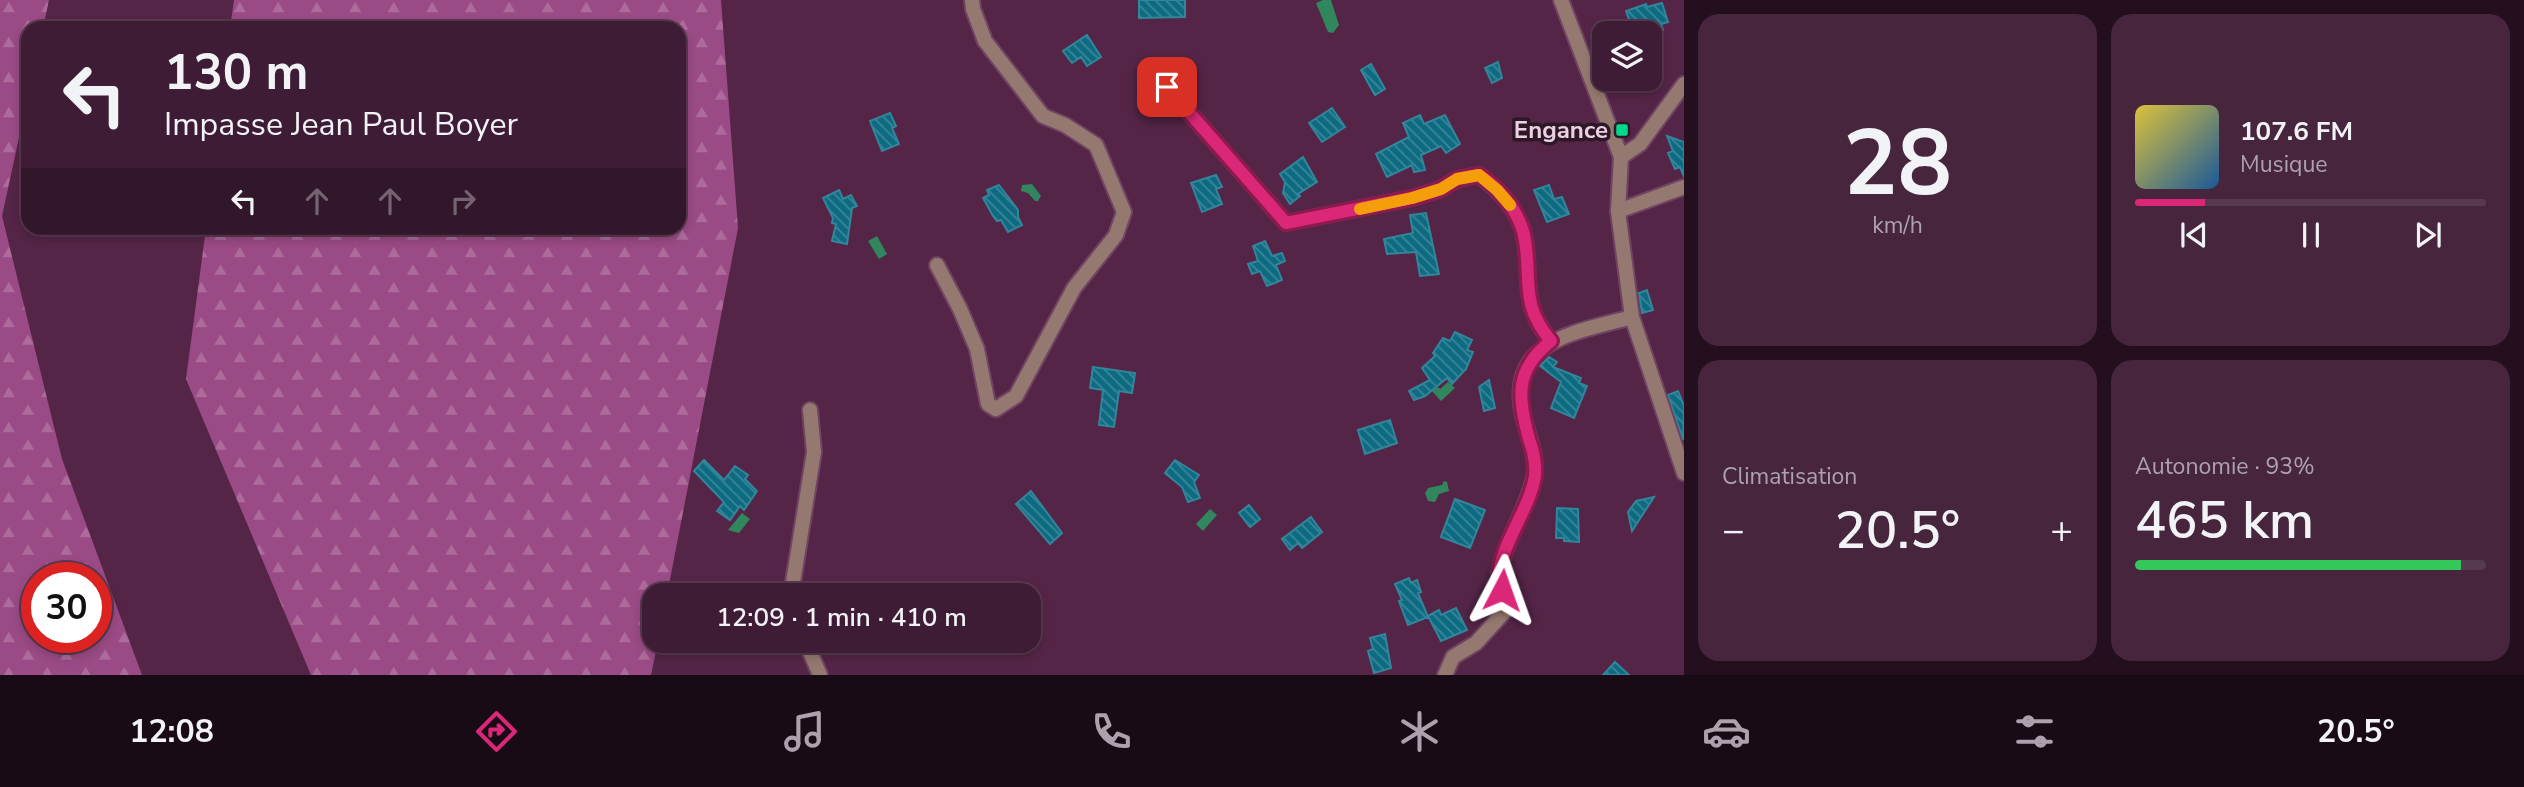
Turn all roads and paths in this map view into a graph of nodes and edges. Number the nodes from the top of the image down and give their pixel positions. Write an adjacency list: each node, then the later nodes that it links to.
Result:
1 (972, 0): 8 (street)
2 (1561, 0): 5 (street)
3 (1684, 84): 5 (street)
4 (1167, 87): 10 (street)
5 (1621, 157): 7 (street)
6 (1684, 187): 7 (street)
7 (1618, 211): 9 (street)
8 (937, 265)
9 (1632, 317): 10 (street); 12 (street)
10 (1551, 341): 16 (street)
11 (810, 410): 13 (street)
12 (1684, 473)
13 (793, 583)
14 (811, 653): 15 (street)
15 (820, 675)
16 (1445, 675)

